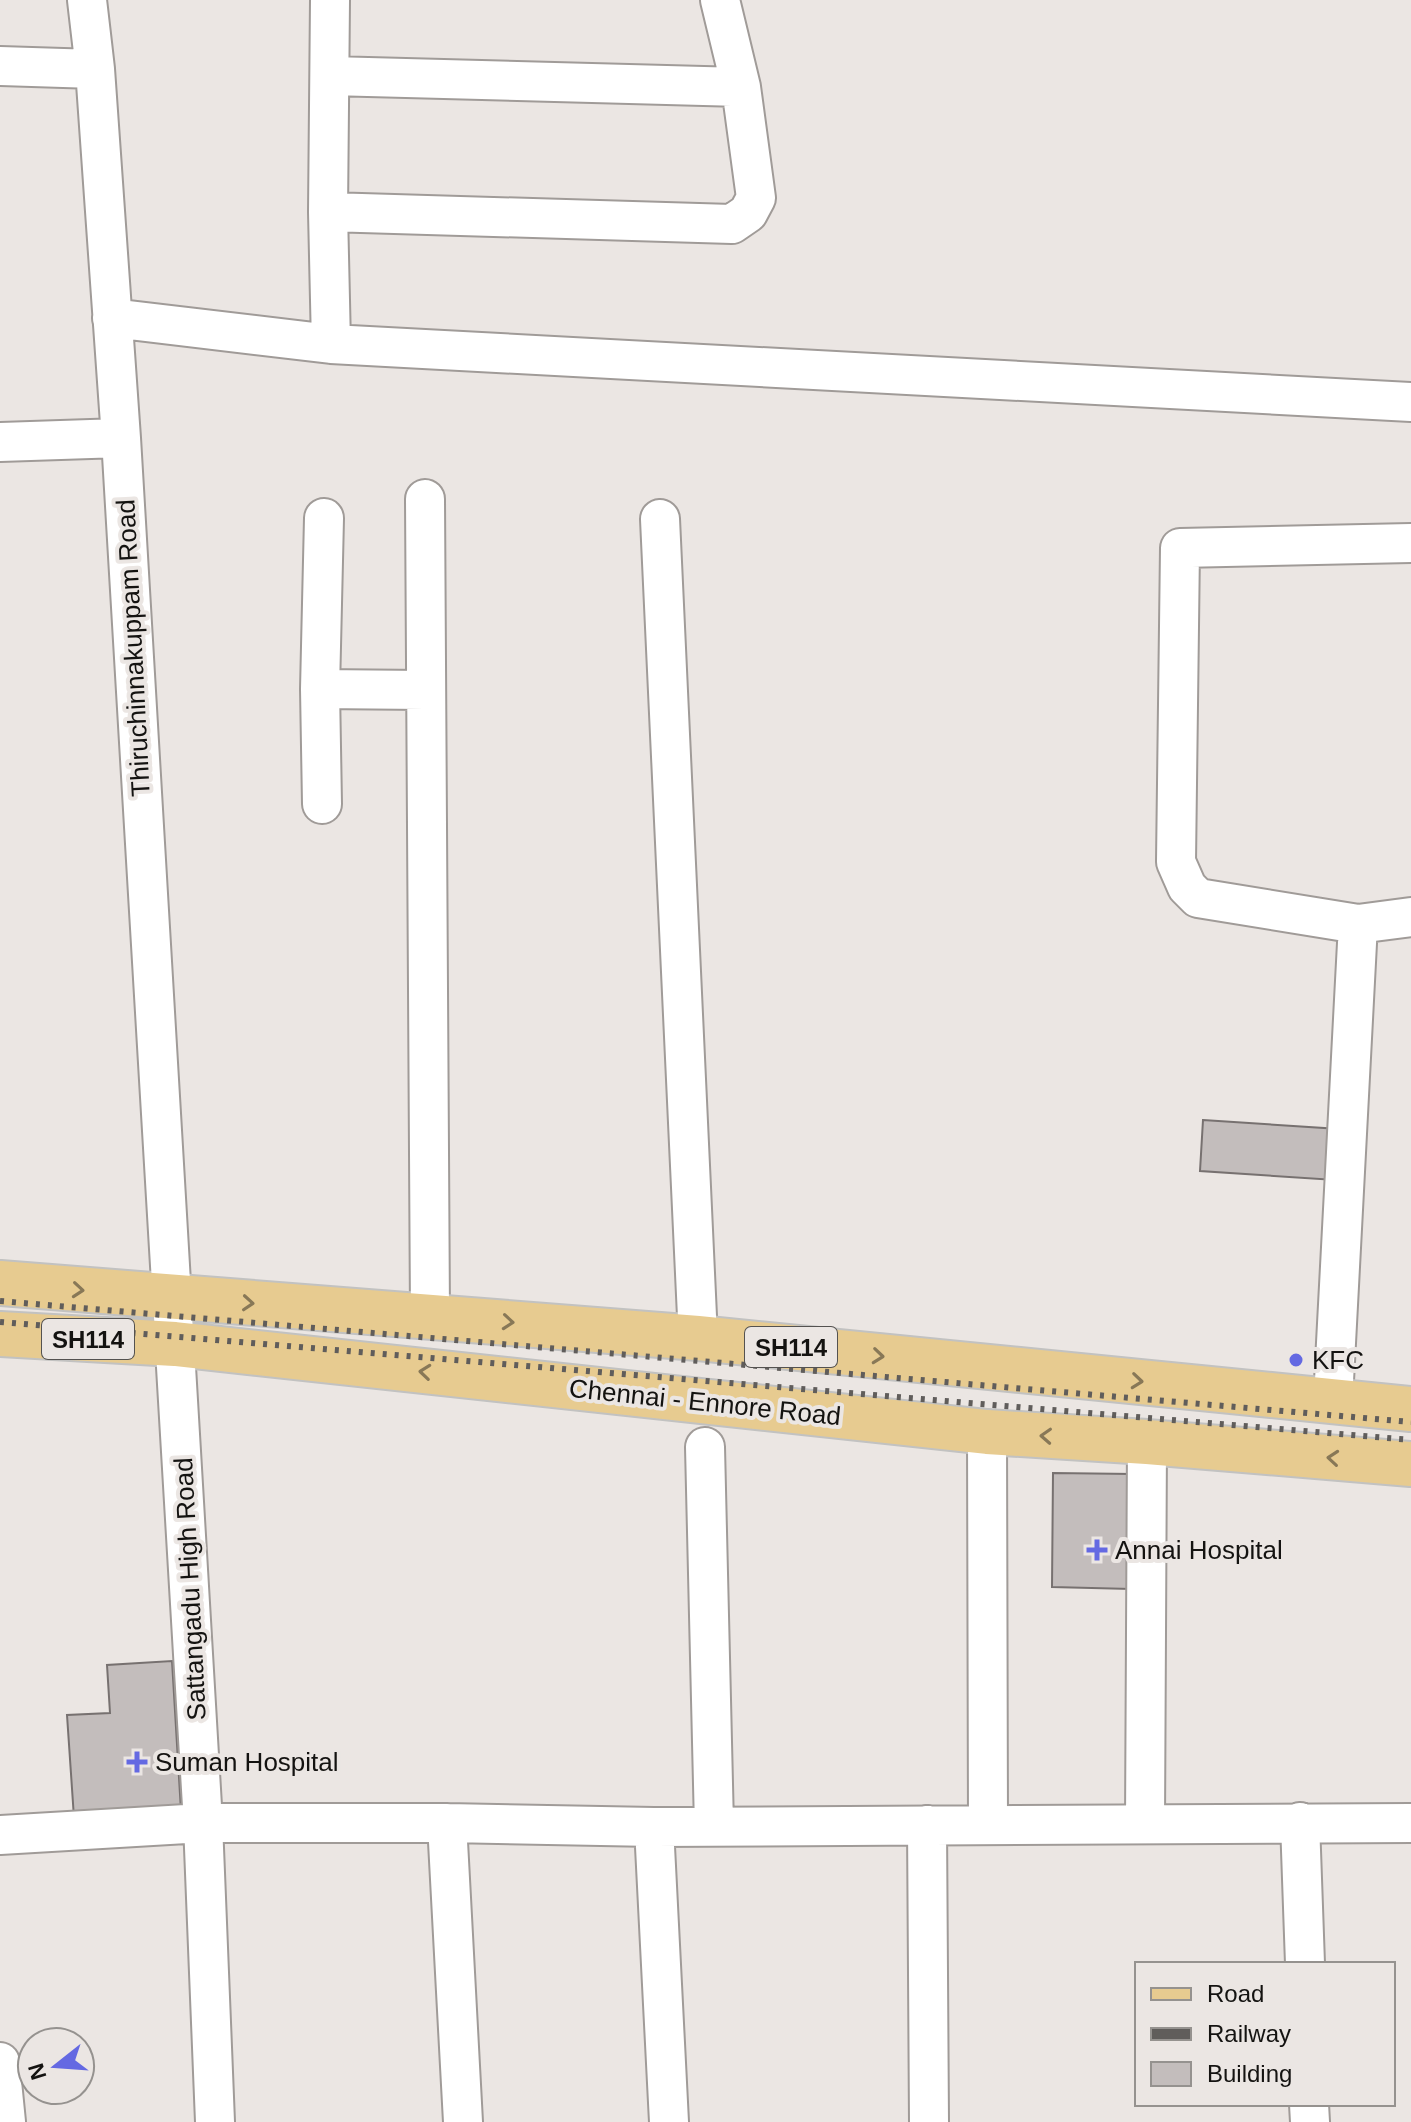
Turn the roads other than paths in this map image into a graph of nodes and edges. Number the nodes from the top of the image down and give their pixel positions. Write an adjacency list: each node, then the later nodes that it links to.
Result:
1 (87, 0): 5 (street, Thiruchinnakuppam Road)
2 (330, 0): 6 (street)
3 (720, 0): 7 (street)
4 (0, 66): 5 (street)
5 (95, 69): 9 (street, Thiruchinnakuppam Road)
6 (330, 76): 7 (street); 8 (street)
7 (741, 87): 8 (street)
8 (328, 212): 10 (street)
9 (112, 318): 10 (street); 12 (street, Thiruchinnakuppam Road)
10 (331, 344): 11 (street)
11 (1411, 402)
12 (121, 438): 13 (street); 24 (street, Thiruchinnakuppam Road)
13 (0, 442)
14 (425, 499): 19 (street)
15 (324, 518): 18 (street)
16 (660, 519): 27 (street)
17 (1411, 543): 22 (street)
18 (320, 689): 19 (street); 20 (street)
19 (425, 690): 25 (street)
20 (322, 804)
21 (1411, 917): 22 (street)
22 (1358, 924): 29 (street)
23 (0, 1283): 24 (main road, SH114, one-way to 24)
24 (171, 1297): 25 (main road, SH114, one-way to 25); 28 (street, Thiruchinnakuppam Road)
25 (430, 1315): 27 (main road, SH114, one-way to 27)
26 (0, 1334): 28 (main road, Chennai - Ennore Road / SH114)
27 (698, 1338): 29 (main road, SH114, one-way to 29)
28 (175, 1344): 31 (main road, Chennai - Ennore Road / SH114, one-way to 28); 36 (street, Sattangadu High Road)
29 (1333, 1400): 30 (main road, SH114)
30 (1411, 1409)
31 (987, 1432): 32 (main road, Chennai - Ennore Road / SH114, one-way to 31); 41 (street)
32 (1147, 1442): 34 (main road, Chennai - Ennore Road / SH114, one-way to 32); 38 (street)
33 (705, 1447): 42 (street)
34 (1411, 1464)
35 (1300, 1822): 38 (street); 39 (street); 45 (street)
36 (203, 1823): 37 (street); 44 (street); 48 (street, Sattangadu High Road)
37 (447, 1823): 43 (street); 49 (street)
38 (1145, 1823): 41 (street)
39 (1411, 1823)
40 (927, 1825): 41 (street); 42 (street); 51 (street)
41 (988, 1825)
42 (714, 1826): 43 (street)
43 (654, 1827): 50 (street)
44 (0, 1835)
45 (1305, 1962)
46 (0, 2062): 47 (street)
47 (6, 2122)
48 (215, 2122)
49 (463, 2122)
50 (669, 2122)
51 (929, 2122)

